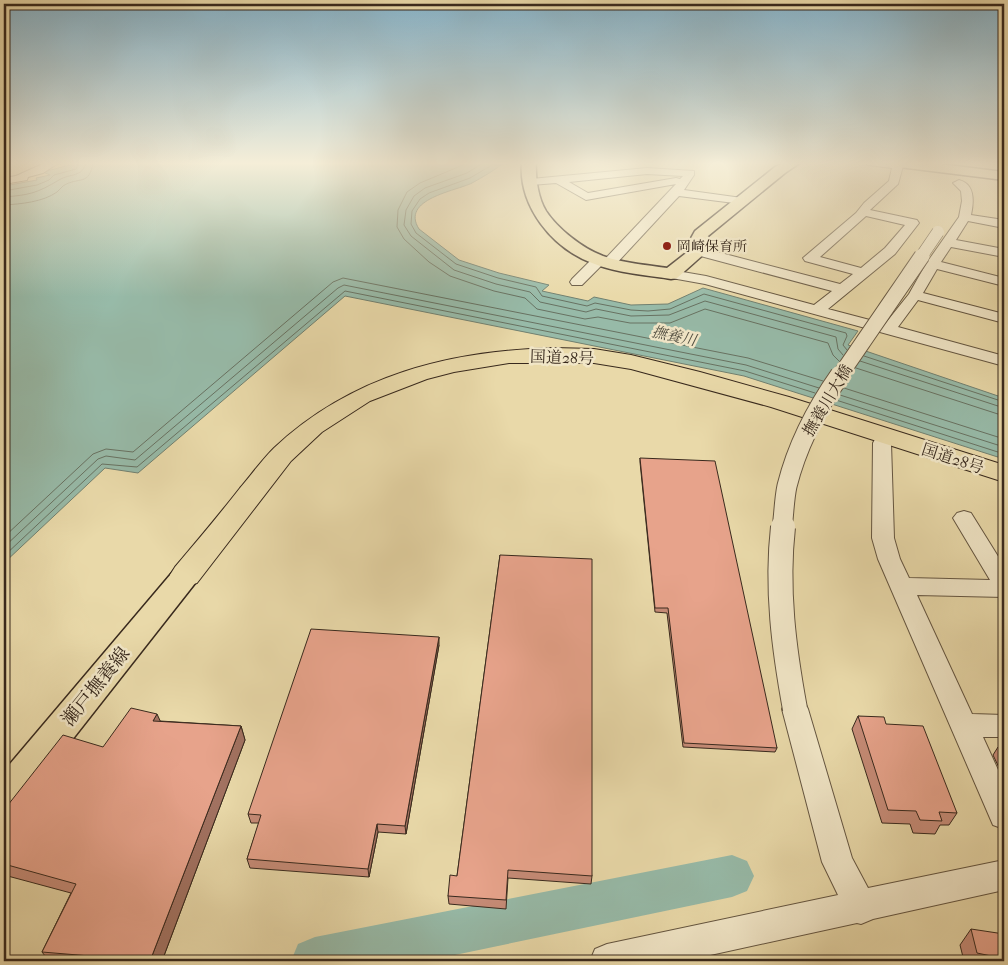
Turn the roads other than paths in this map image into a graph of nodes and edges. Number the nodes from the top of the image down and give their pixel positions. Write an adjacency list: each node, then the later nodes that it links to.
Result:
1 (537, 207): 12 (main road)
2 (660, 207): 12 (street)
3 (736, 207): 10 (main road)
4 (867, 207): 6 (street)
5 (967, 207): 7 (street)
6 (864, 212): 14 (street); 14 (street)
7 (965, 217): 8 (street); 9 (street)
8 (1004, 224)
9 (944, 232): 11 (street); 13 (street); 36 (street, 撫養川大橋, bridge)
10 (698, 251): 15 (main road); 18 (street)
11 (1004, 253)
12 (604, 261): 15 (main road); 16 (street)
13 (933, 264): 17 (street); 19 (street)
14 (862, 272): 18 (street)
15 (671, 274): 20 (street)
16 (577, 282)
17 (1004, 282)
18 (842, 289): 20 (street)
19 (915, 295): 21 (street); 22 (street)
20 (817, 310): 22 (street)
21 (1004, 319)
22 (889, 329): 23 (street)
23 (1004, 361)
24 (886, 436): 25 (highway, 国道28号); 27 (highway, 国道28号); 29 (street)
25 (1004, 474)
26 (964, 518): 28 (street)
27 (186, 575): 33 (main road, 瀬戸撫養線)
28 (1004, 585)
29 (901, 586): 30 (street); 31 (street)
30 (1004, 589)
31 (962, 725): 32 (street); 34 (street)
32 (1004, 726)
33 (4, 798)
34 (1004, 814)
35 (1004, 875): 36 (street)
36 (861, 908): 37 (street)
37 (607, 961)

